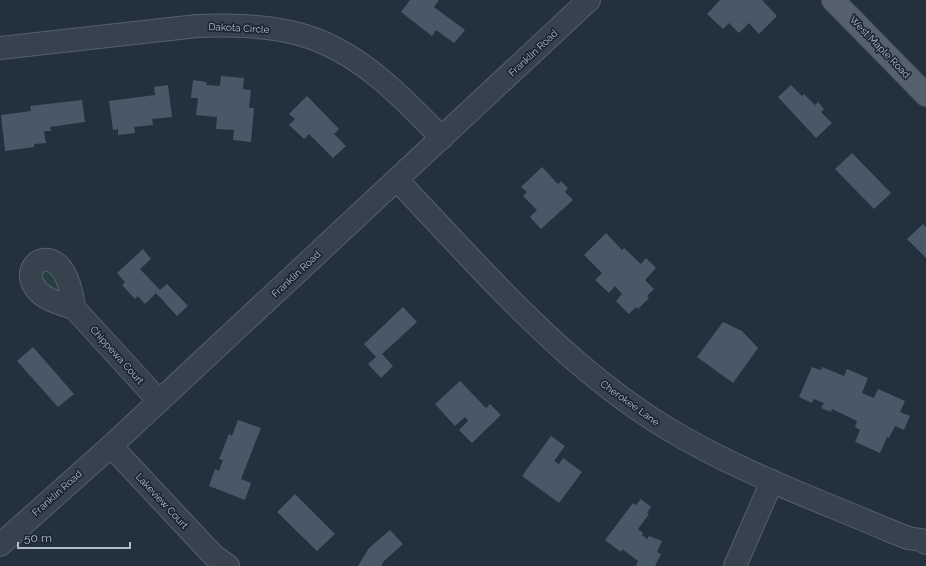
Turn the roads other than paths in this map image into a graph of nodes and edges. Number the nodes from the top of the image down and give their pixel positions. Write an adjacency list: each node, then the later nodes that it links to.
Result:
1 (589, 0): 5 (street, Franklin Road)
2 (833, 0): 4 (main road, West Maple Road)
3 (0, 48): 5 (street, Dakota Circle)
4 (926, 95)
5 (442, 138): 6 (street, Franklin Road)
6 (397, 180): 8 (street, Franklin Road); 10 (street, Cherokee Lane)
7 (74, 308): 8 (street, Chippewa Court)
8 (159, 401): 9 (street, Franklin Road)
9 (110, 446): 12 (street, Franklin Road); 13 (street, Lakeview Court)
10 (772, 481): 11 (street, Cherokee Lane); 14 (street)
11 (924, 540)
12 (0, 545)
13 (220, 562)
14 (735, 566)

